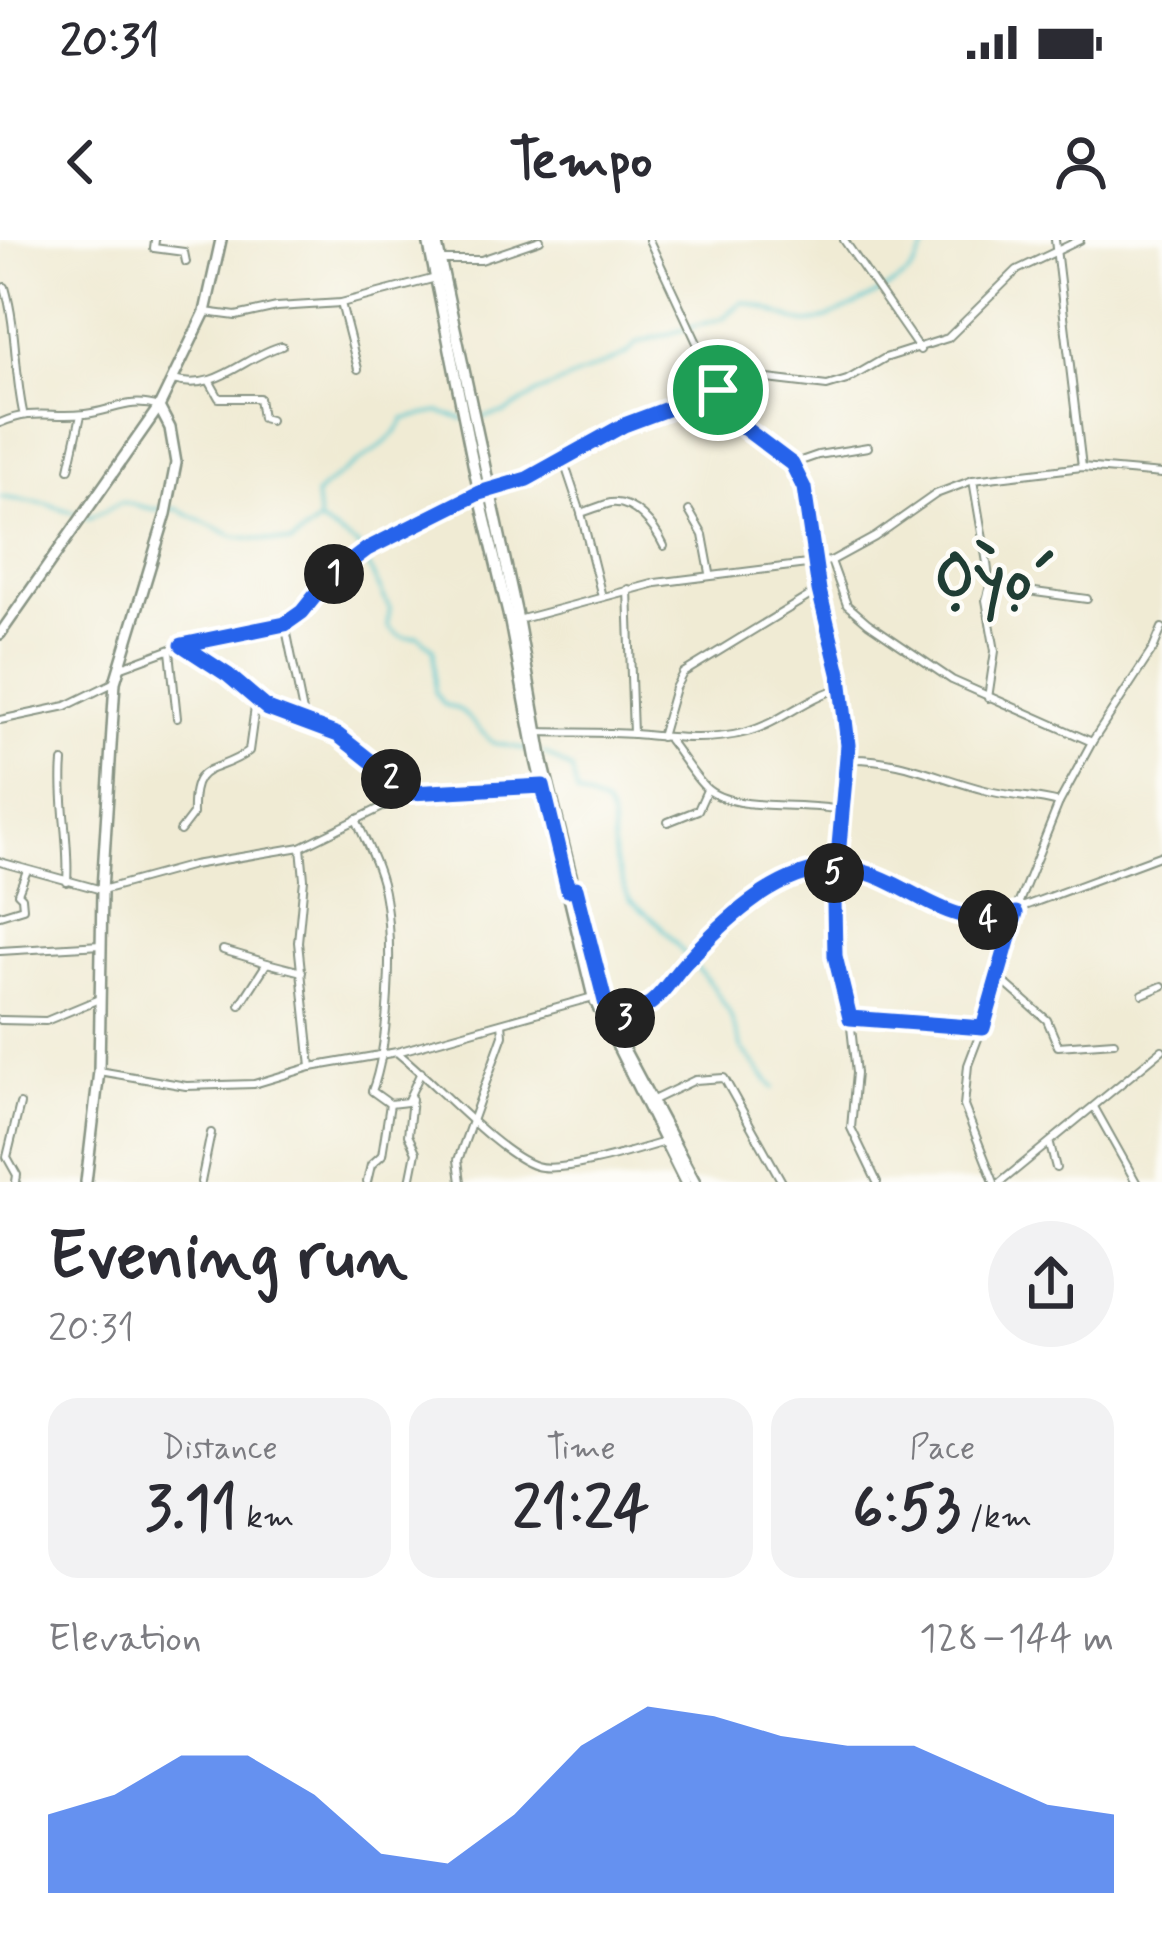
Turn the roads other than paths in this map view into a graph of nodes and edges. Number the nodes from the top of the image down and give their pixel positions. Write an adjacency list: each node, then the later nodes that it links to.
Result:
1 (155, 240): 10 (street)
2 (221, 240): 14 (main road)
3 (432, 240): 9 (main road); 11 (main road)
4 (540, 240): 9 (street)
5 (649, 240): 20 (street)
6 (844, 240): 16 (street)
7 (1080, 240): 8 (street)
8 (1056, 244): 16 (street); 30 (street)
9 (441, 260): 21 (main road)
10 (186, 262)
11 (436, 278): 13 (street); 21 (main road)
12 (5, 287): 23 (street)
13 (341, 303): 14 (street); 17 (street)
14 (205, 312): 18 (main road)
15 (282, 346): 19 (street)
16 (920, 350): 20 (street)
17 (358, 368)
18 (173, 380): 19 (street); 22 (main road)
19 (209, 382): 25 (street)
20 (718, 390): 28 (street); 29 (street)
21 (464, 400): 34 (main road)
22 (159, 407): 24 (street); 49 (main road); 53 (main road)
23 (23, 412): 24 (street); 26 (street)
24 (81, 415): 31 (street)
25 (270, 420)
26 (0, 423)
27 (868, 447): 29 (street)
28 (563, 459): 34 (street); 36 (street)
29 (792, 464): 38 (street)
30 (1082, 467): 32 (street); 33 (street)
31 (69, 469)
32 (1162, 474)
33 (973, 480): 39 (street); 41 (street)
34 (484, 491): 46 (main road); 47 (street); 58 (main road)
35 (689, 512): 40 (street)
36 (581, 513): 37 (street); 44 (street)
37 (664, 546)
38 (814, 561): 39 (street); 40 (street); 43 (street)
39 (831, 561): 56 (street)
40 (710, 573): 42 (street)
41 (990, 586): 45 (street); 56 (street)
42 (628, 589): 44 (street); 62 (street)
43 (819, 590): 55 (street); 63 (street)
44 (602, 597): 46 (street)
45 (1087, 598)
46 (518, 620): 58 (main road)
47 (285, 624): 50 (street); 61 (street)
48 (1162, 628): 52 (street)
49 (0, 634)
50 (182, 645): 51 (street); 57 (street)
51 (170, 649): 53 (street); 59 (street)
52 (1157, 650): 65 (street)
53 (118, 668): 54 (main road)
54 (115, 682): 60 (street); 84 (main road)
55 (841, 688): 63 (street); 66 (street)
56 (988, 698): 65 (street)
57 (256, 700): 61 (street); 76 (street)
58 (530, 702): 64 (main road)
59 (177, 718)
60 (0, 720)
61 (305, 722): 71 (street)
62 (633, 734): 63 (street); 64 (street)
63 (665, 738): 70 (street)
64 (538, 739): 67 (main road)
65 (1092, 742): 72 (street)
66 (848, 759): 72 (street); 73 (street)
67 (540, 761): 69 (main road); 83 (main road)
68 (63, 762): 82 (street)
69 (543, 786): 71 (street); 83 (main road)
70 (707, 790): 73 (street); 75 (street)
71 (411, 793): 74 (street)
72 (1059, 803): 85 (street)
73 (839, 810): 80 (street)
74 (356, 819): 77 (street); 106 (street)
75 (668, 822)
76 (180, 831)
77 (301, 847): 84 (street); 91 (street)
78 (1162, 855): 85 (street)
79 (0, 862): 81 (street)
80 (835, 868): 85 (street); 98 (street); 101 (street)
81 (29, 872): 82 (street); 86 (street)
82 (67, 882): 84 (street)
83 (572, 889): 95 (main road); 101 (main road)
84 (102, 890): 87 (main road)
85 (1016, 913): 92 (street)
86 (0, 915)
87 (101, 945): 89 (street); 96 (main road)
88 (224, 950): 90 (street)
89 (0, 951)
90 (267, 963): 91 (street); 97 (street)
91 (302, 972): 107 (street)
92 (999, 978): 102 (street); 103 (street)
93 (1162, 986): 94 (street)
94 (1143, 994)
95 (592, 997): 100 (street); 117 (main road)
96 (100, 998): 99 (street); 108 (main road)
97 (240, 1005)
98 (850, 1018): 102 (street); 129 (street)
99 (0, 1020)
100 (502, 1023): 105 (street); 115 (street)
101 (611, 1025): 111 (main road)
102 (983, 1028): 130 (street)
103 (1114, 1042)
104 (1162, 1050): 114 (street)
105 (397, 1052): 106 (street); 109 (street)
106 (382, 1054): 107 (street); 113 (street)
107 (311, 1067): 108 (street)
108 (98, 1071): 121 (main road)
109 (421, 1072): 110 (street); 115 (street)
110 (411, 1095): 113 (street); 124 (street)
111 (651, 1101): 127 (main road); 128 (street)
112 (20, 1103): 120 (street)
113 (390, 1104): 123 (street)
114 (1094, 1106): 118 (street); 131 (street)
115 (472, 1120): 117 (street); 125 (street)
116 (211, 1132): 122 (street)
117 (664, 1142): 126 (main road)
118 (1050, 1145): 119 (street); 130 (street)
119 (1057, 1168)
120 (16, 1182)
121 (86, 1182)
122 (201, 1182)
123 (367, 1182)
124 (410, 1182)
125 (461, 1182)
126 (685, 1182)
127 (694, 1182)
128 (782, 1182)
129 (877, 1182)
130 (998, 1182)
131 (1136, 1182)

